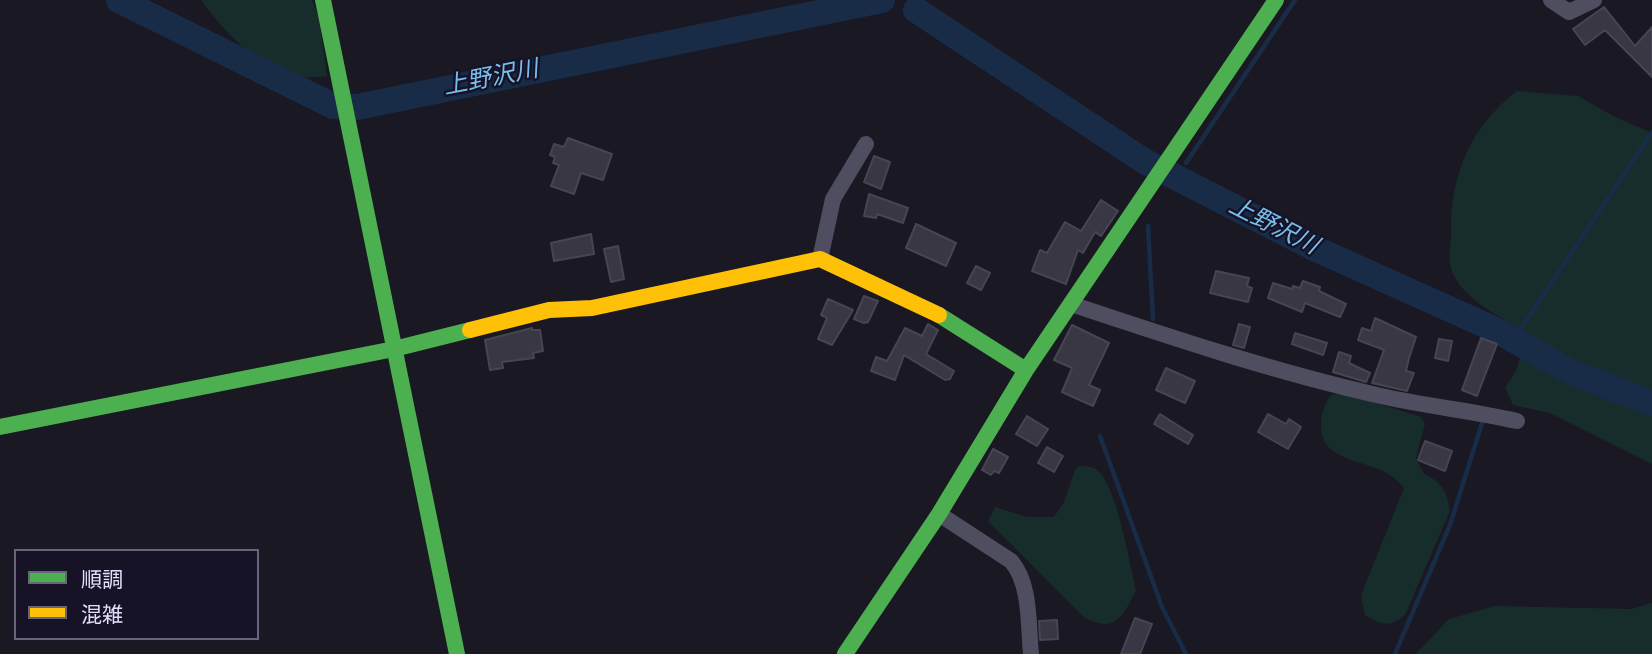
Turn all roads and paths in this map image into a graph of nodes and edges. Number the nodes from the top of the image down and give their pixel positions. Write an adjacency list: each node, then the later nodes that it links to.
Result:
1 (323, 0): 8 (street)
2 (1276, 0): 7 (street)
3 (1551, 0): 4 (street)
4 (1594, 0)
5 (866, 144): 6 (street)
6 (820, 259): 8 (street); 9 (street)
7 (1071, 304): 9 (street); 10 (street)
8 (394, 349): 11 (street); 13 (street)
9 (1026, 370): 12 (street)
10 (1517, 421)
11 (0, 426)
12 (939, 514): 14 (street); 15 (street)
13 (457, 654)
14 (845, 654)
15 (1031, 654)

